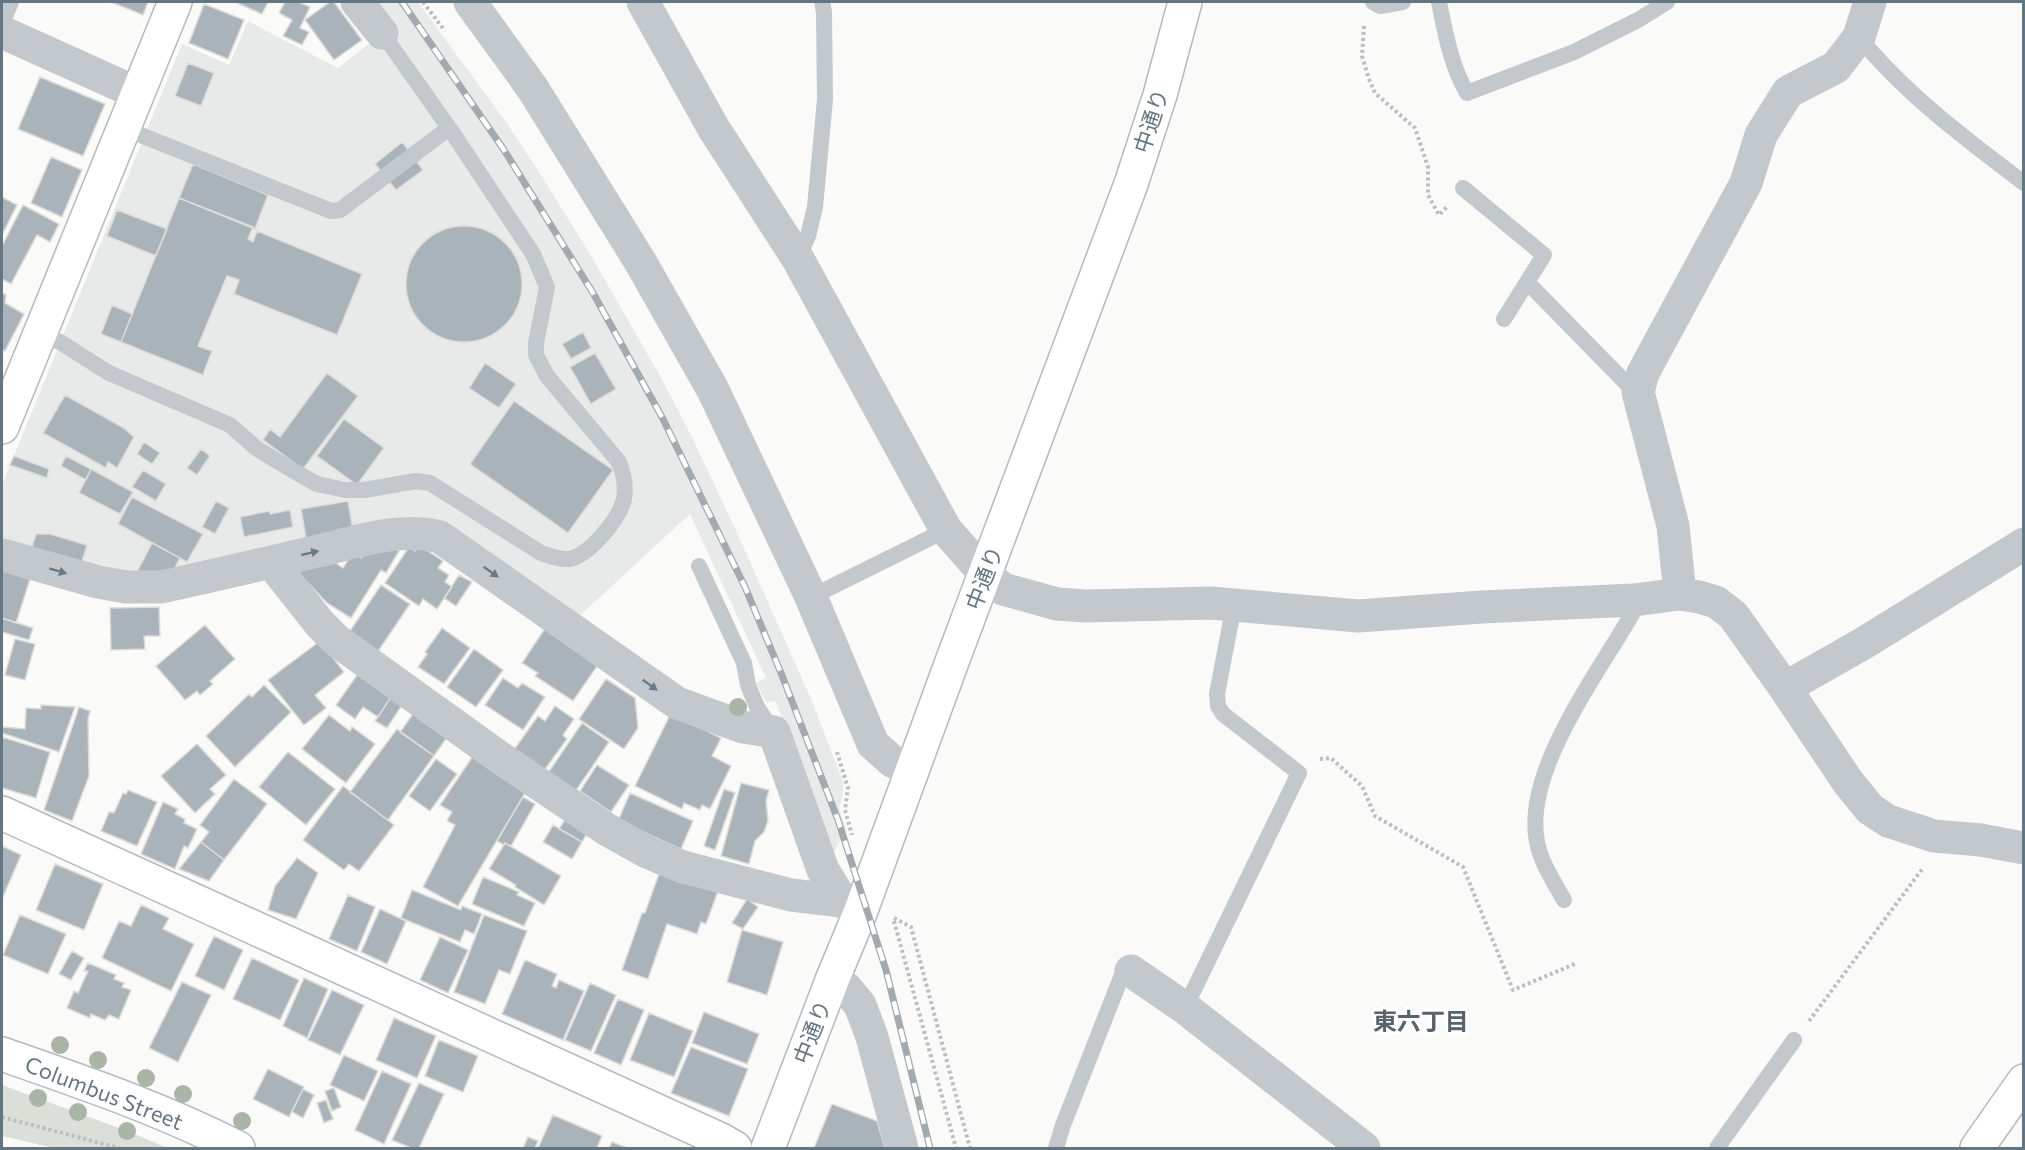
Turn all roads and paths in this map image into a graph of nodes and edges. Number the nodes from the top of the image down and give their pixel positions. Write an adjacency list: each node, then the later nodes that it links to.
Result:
1 (11, 2): 15 (lane)
2 (175, 2): 20 (street)
3 (357, 2): 17 (street)
4 (423, 2): 18 (path)
5 (470, 2): 38 (street)
6 (643, 2): 25 (street)
7 (822, 2): 25 (lane)
8 (1185, 2): 36 (street, 中通り)
9 (1373, 2): 10 (lane)
10 (1403, 2)
11 (1438, 2): 12 (lane)
12 (1667, 2)
13 (1870, 2): 19 (street)
14 (1364, 22): 24 (path)
15 (2, 23)
16 (2, 32): 20 (street)
17 (382, 33): 22 (lane)
18 (450, 37)
19 (1859, 38): 23 (lane); 29 (street)
20 (137, 93): 21 (street)
21 (123, 128): 22 (lane); 28 (street)
22 (449, 128): 28 (lane)
23 (2024, 183)
24 (1463, 188): 26 (lane)
25 (798, 259): 31 (street)
26 (1527, 282): 27 (lane); 29 (lane)
27 (1504, 319)
28 (39, 334): 30 (street)
29 (1638, 392): 37 (street)
30 (2, 427)
31 (946, 530): 36 (street); 38 (lane)
32 (2024, 544): 41 (street)
33 (2, 555): 34 (street, one-way to 34)
34 (271, 562): 42 (street, one-way to 42); 51 (street)
35 (699, 566): 42 (lane)
36 (986, 575): 40 (street); 45 (street, 中通り)
37 (1680, 594): 39 (street); 41 (street)
38 (811, 597): 45 (street)
39 (1634, 600): 40 (street); 50 (lane)
40 (1234, 604): 44 (lane)
41 (1785, 688): 48 (street)
42 (774, 732): 51 (street)
43 (835, 747): 47 (path)
44 (1287, 764): 52 (path); 55 (lane)
45 (912, 771): 51 (street, 中通り)
46 (2, 813): 62 (street)
47 (852, 836)
48 (1941, 837): 49 (street); 56 (path)
49 (2024, 848)
50 (1564, 900)
51 (851, 907): 54 (street, 中通り)
52 (1577, 963)
53 (1131, 971): 55 (street); 67 (lane)
54 (833, 978): 63 (street, 中通り); 64 (street)
55 (1185, 1008): 68 (street)
56 (1794, 1040): 69 (lane)
57 (2, 1054): 61 (street, Columbus Street)
58 (2024, 1081): 70 (street)
59 (2, 1117): 60 (path)
60 (119, 1149)
61 (238, 1149)
62 (735, 1149)
63 (768, 1149)
64 (902, 1149)
65 (956, 1149): 66 (path)
66 (970, 1149)
67 (1056, 1149)
68 (1364, 1149)
69 (1717, 1149)
70 (1977, 1149)

